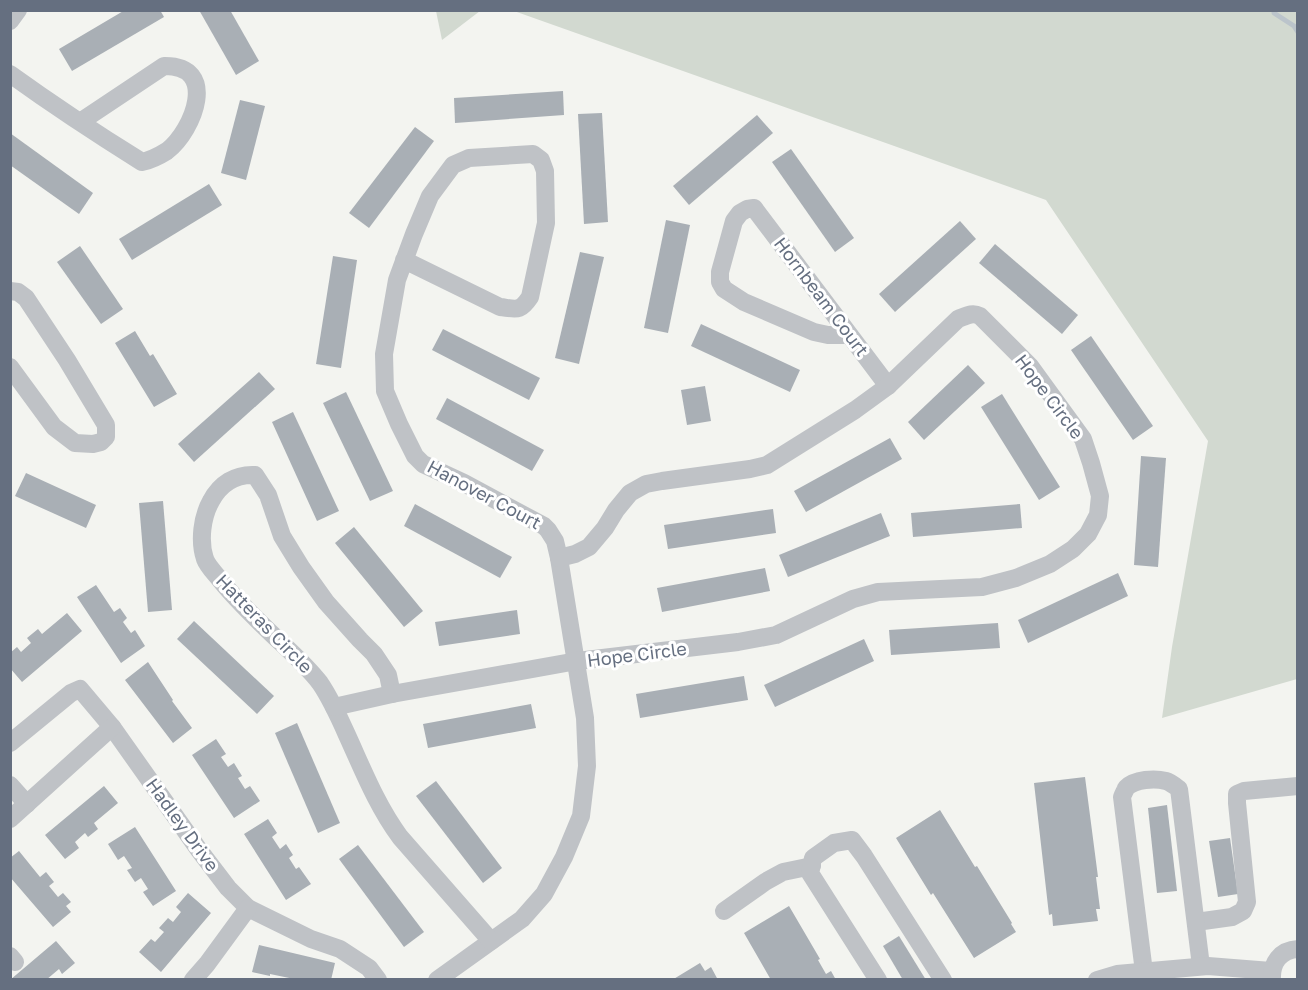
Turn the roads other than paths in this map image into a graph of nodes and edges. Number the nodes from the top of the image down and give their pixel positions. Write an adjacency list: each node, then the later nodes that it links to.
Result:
1 (18, 10): 2 (street)
2 (10, 21)
3 (10, 74): 4 (street)
4 (80, 122): 4 (street)
5 (404, 260): 5 (street, Hanover Court); 10 (street, Hanover Court)
6 (10, 291): 8 (street)
7 (849, 335): 7 (street, Hornbeam Court); 9 (street, Hornbeam Court)
8 (10, 367)
9 (888, 387): 10 (street, Hope Circle); 11 (street, Hope Circle)
10 (559, 558): 11 (street, Hanover Court)
11 (577, 661): 12 (street, Hope Circle); 24 (street, Hanover Court)
12 (392, 694): 13 (street, Hope Circle); 13 (street, Hatteras Circle)
13 (334, 707): 24 (street, Hatteras Circle)
14 (112, 728): 15 (street, Hadley Drive); 18 (street); 21 (street, Hadley Drive)
15 (10, 743)
16 (10, 785): 18 (street)
17 (1298, 786): 23 (street)
18 (27, 804): 19 (street)
19 (10, 819)
20 (812, 866): 22 (street); 32 (street); 33 (street)
21 (248, 908): 29 (street); 30 (street, Hadley Drive)
22 (724, 911)
23 (1196, 922): 26 (street); 27 (street)
24 (490, 941): 31 (street, Hanover Court)
25 (1298, 950): 28 (street)
26 (1201, 966): 27 (street); 28 (street)
27 (1144, 972): 34 (street)
28 (1272, 975)
29 (193, 980)
30 (378, 980)
31 (437, 980)
32 (878, 980)
33 (943, 980)
34 (1097, 980)

